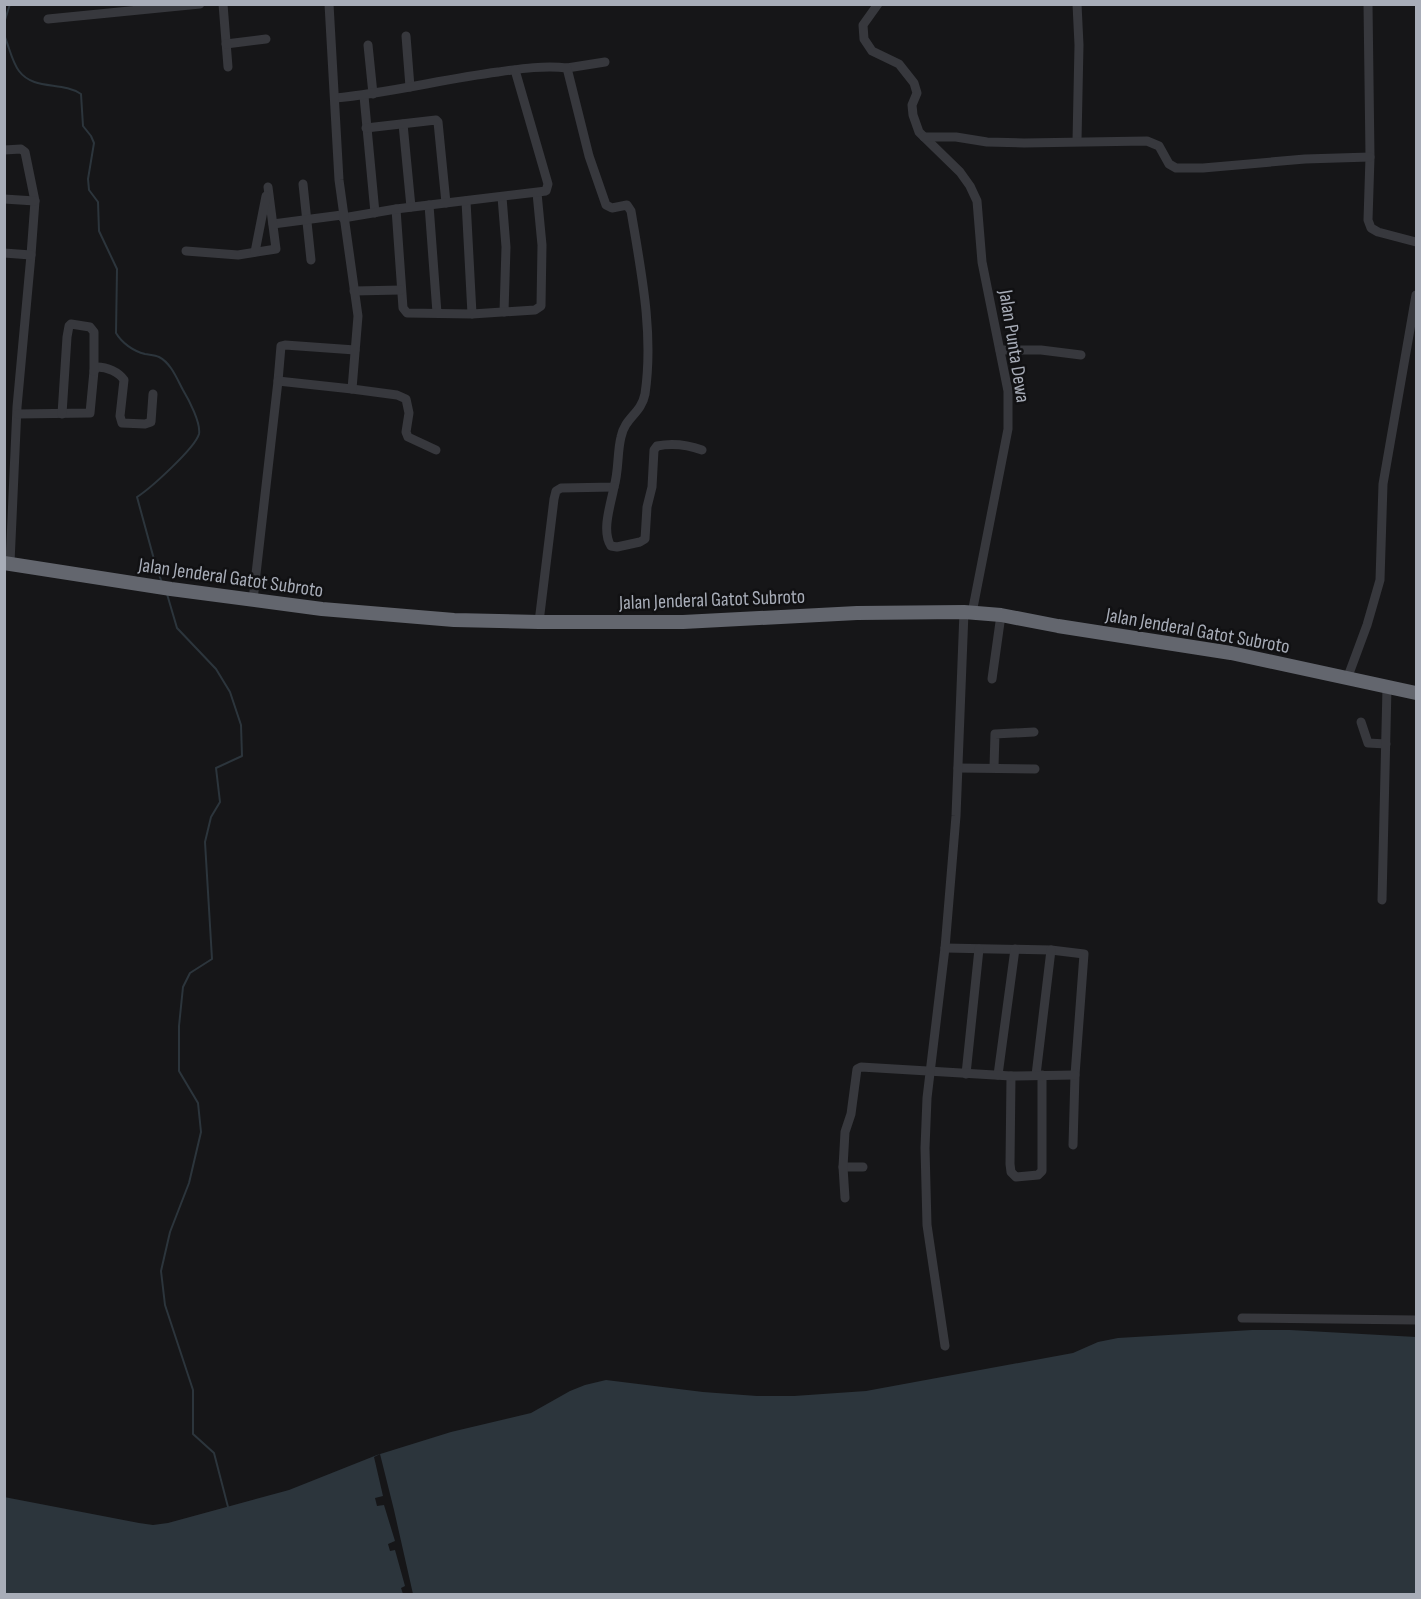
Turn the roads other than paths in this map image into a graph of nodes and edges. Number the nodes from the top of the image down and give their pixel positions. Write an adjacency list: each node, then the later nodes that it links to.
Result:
1 (200, 4): 7 (street)
2 (223, 4): 10 (street)
3 (328, 4): 18 (street)
4 (878, 4): 21 (street)
5 (1077, 4): 22 (street)
6 (1368, 4): 24 (street)
7 (48, 19)
8 (406, 36): 16 (street)
9 (266, 39): 10 (street)
10 (226, 44): 13 (street)
11 (368, 45): 17 (street)
12 (606, 62): 14 (street)
13 (228, 67)
14 (567, 68): 15 (street); 63 (street)
15 (515, 70): 16 (street); 26 (street)
16 (410, 87): 17 (street)
17 (368, 95): 18 (street); 20 (street)
18 (334, 98): 36 (street)
19 (403, 124): 20 (street); 31 (street); 33 (street)
20 (366, 128): 35 (street)
21 (924, 137): 22 (street); 52 (street, Jalan Punta Dewa)
22 (1077, 141): 24 (street)
23 (4, 150): 29 (street)
24 (1370, 157): 39 (street)
25 (303, 184): 37 (street)
26 (537, 193): 27 (street); 48 (street)
27 (502, 197): 30 (street); 48 (street)
28 (4, 199): 29 (street)
29 (35, 201): 43 (street)
30 (466, 201): 31 (street); 50 (street)
31 (446, 203): 32 (street)
32 (429, 205): 33 (street); 49 (street)
33 (411, 207): 34 (street)
34 (396, 209): 35 (street); 45 (street)
35 (375, 213): 36 (street)
36 (343, 217): 37 (street); 46 (street)
37 (307, 220): 38 (street); 44 (street)
38 (273, 224): 41 (street); 41 (street)
39 (1416, 242)
40 (186, 251): 41 (street)
41 (255, 252)
42 (4, 253): 43 (street)
43 (32, 255): 59 (street)
44 (311, 260)
45 (401, 290): 46 (street); 49 (street)
46 (354, 291): 51 (street)
47 (1416, 295): 71 (street)
48 (504, 312): 50 (street)
49 (437, 313): 50 (street)
50 (472, 314)
51 (355, 350): 55 (street); 56 (street)
52 (1000, 351): 53 (street); 67 (street, Jalan Punta Dewa)
53 (1081, 355)
54 (94, 371): 57 (street); 60 (street); 60 (street)
55 (278, 381): 56 (street); 66 (street)
56 (352, 389): 61 (street)
57 (153, 394)
58 (4, 407): 59 (street)
59 (17, 411): 60 (street); 64 (street)
60 (62, 414)
61 (436, 450)
62 (702, 450): 63 (street)
63 (614, 487): 69 (street)
64 (9, 489): 65 (street)
65 (7, 563): 66 (highway, Jalan Jenderal Gatot Subroto)
66 (253, 600): 69 (highway, Jalan Jenderal Gatot Subroto)
67 (968, 612): 68 (highway, Jalan Jenderal Gatot Subroto); 69 (highway, Jalan Jenderal Gatot Subroto); 78 (street, Jalan Punta Dewa)
68 (1001, 615): 70 (street); 71 (highway, Jalan Jenderal Gatot Subroto)
69 (539, 622)
70 (992, 679)
71 (1347, 679): 72 (highway, Jalan Jenderal Gatot Subroto)
72 (1387, 687): 73 (highway, Jalan Jenderal Gatot Subroto); 76 (street)
73 (1416, 693)
74 (1361, 722): 76 (street)
75 (1034, 732): 77 (street)
76 (1386, 744): 80 (street)
77 (994, 767): 78 (street); 79 (street)
78 (958, 768): 81 (street, Jalan Punta Dewa)
79 (1035, 769)
80 (1382, 900)
81 (945, 948): 82 (street); 85 (street, Jalan Punta Dewa)
82 (979, 949): 83 (street); 86 (street)
83 (1015, 949): 84 (street); 87 (street)
84 (1051, 950): 88 (street); 89 (street)
85 (931, 1071): 86 (street); 92 (street); 97 (street, Jalan Punta Dewa)
86 (966, 1074): 87 (street)
87 (998, 1075): 90 (street)
88 (1039, 1075): 89 (street); 90 (street); 90 (street)
89 (1075, 1075): 91 (street)
90 (1011, 1076)
91 (1073, 1145)
92 (843, 1167): 93 (street); 94 (street)
93 (863, 1167)
94 (845, 1198)
95 (1242, 1318): 96 (street)
96 (1416, 1320)
97 (945, 1346)

